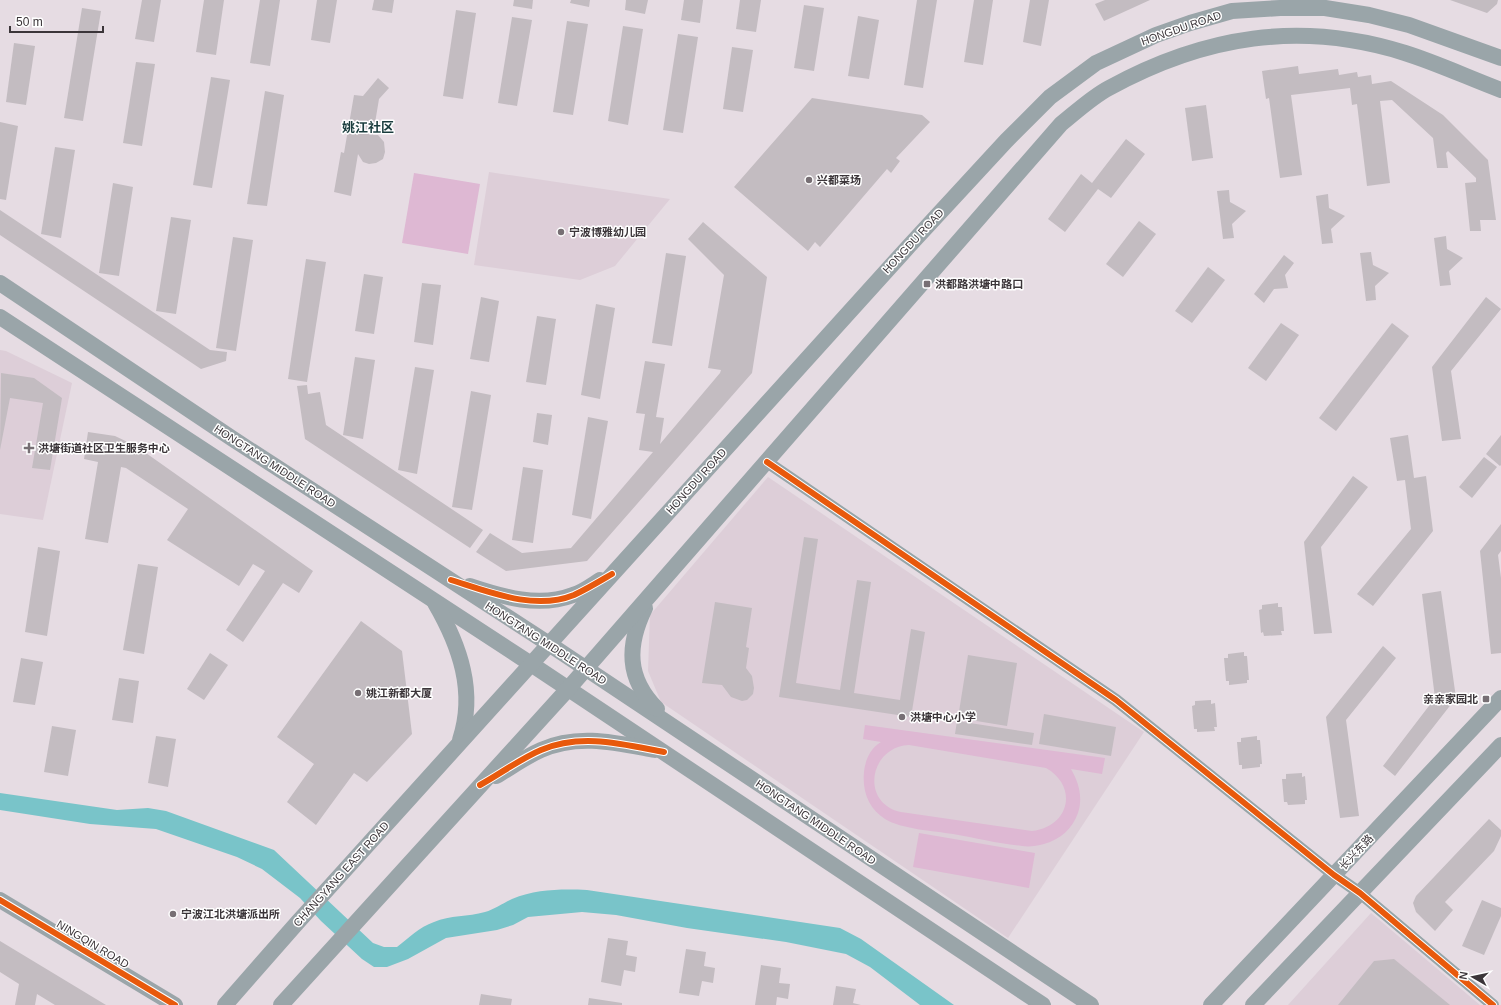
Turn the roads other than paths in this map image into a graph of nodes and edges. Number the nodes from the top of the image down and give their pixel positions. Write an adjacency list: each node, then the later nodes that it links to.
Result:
1 (1501, 58): 6 (main road, HONGDU ROAD)
2 (1501, 90): 5 (main road)
3 (0, 283): 7 (main road, HONGTANG MIDDLE ROAD)
4 (0, 317): 9 (main road)
5 (767, 462): 8 (main road); 20 (street)
6 (612, 574): 7 (main road); 10 (main road, HONGDU ROAD)
7 (451, 580): 10 (main road, HONGTANG MIDDLE ROAD)
8 (653, 592): 12 (main road); 15 (main road)
9 (433, 600): 11 (main road); 16 (main road)
10 (549, 644): 11 (main road, HONGDU ROAD); 12 (main road, HONGTANG MIDDLE ROAD)
11 (531, 664): 13 (main road); 16 (main road, HONGDU ROAD)
12 (586, 669): 13 (main road); 15 (main road, HONGTANG MIDDLE ROAD)
13 (568, 689): 18 (main road); 19 (main road)
14 (1501, 698): 20 (main road, 长兴东路)
15 (676, 729): 27 (main road, HONGTANG MIDDLE ROAD)
16 (458, 744): 24 (main road, CHANGYANG EAST ROAD)
17 (1501, 745): 21 (main road)
18 (664, 752): 19 (main road); 26 (main road)
19 (480, 785): 25 (main road)
20 (1334, 874): 21 (street); 28 (main road, 长兴东路)
21 (1360, 893): 29 (main road); 30 (street)
22 (0, 900): 23 (main road, NINGQIN ROAD)
23 (175, 1005)
24 (225, 1005)
25 (280, 1005)
26 (1043, 1005)
27 (1091, 1005)
28 (1211, 1005)
29 (1254, 1005)
30 (1493, 1005)

